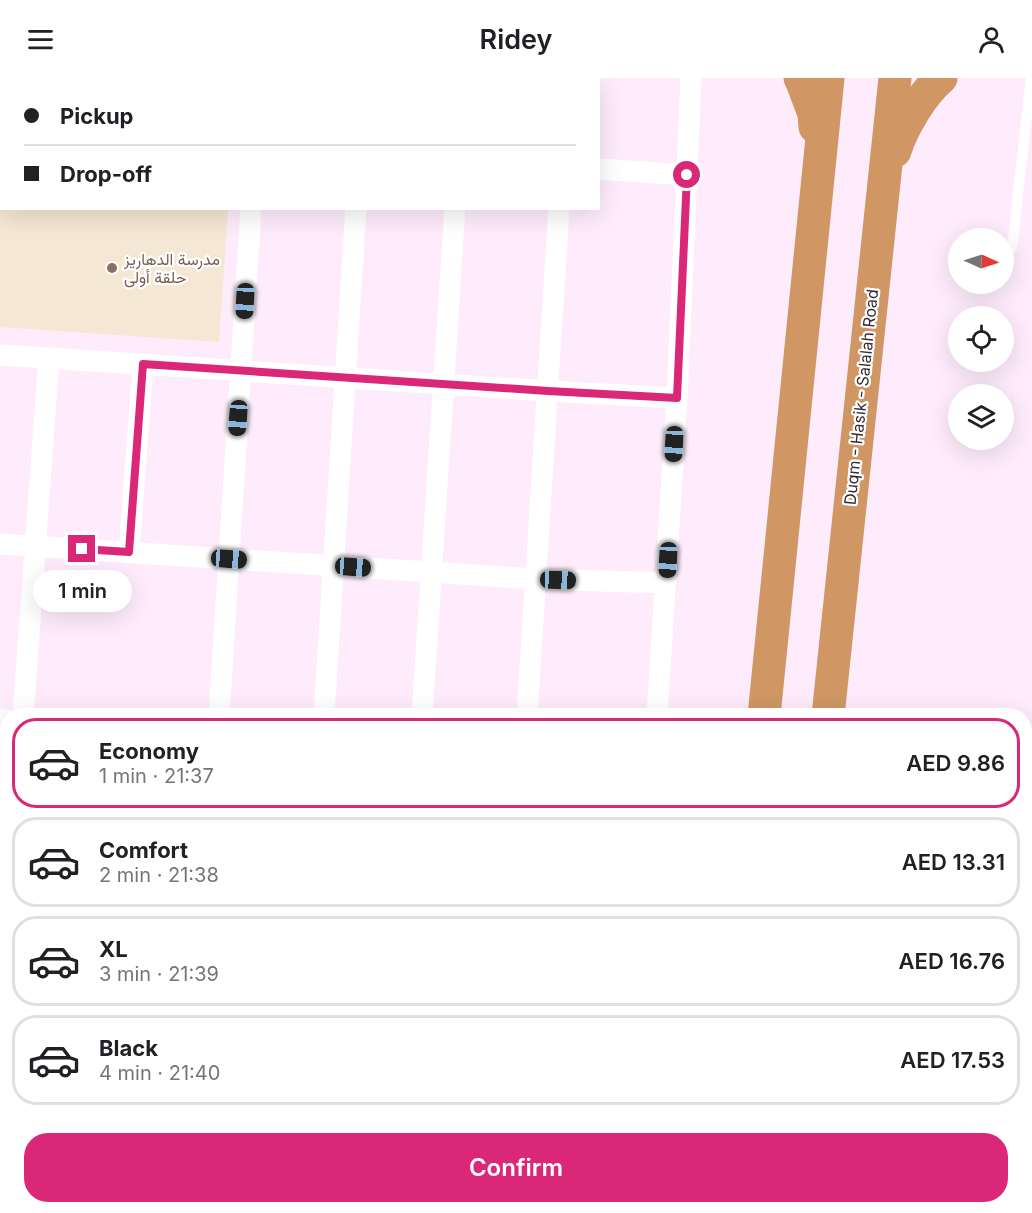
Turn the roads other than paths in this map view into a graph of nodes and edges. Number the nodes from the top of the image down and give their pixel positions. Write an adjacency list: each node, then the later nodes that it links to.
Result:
1 (692, 78): 9 (street)
2 (800, 78): 7 (highway)
3 (828, 78): 7 (highway)
4 (895, 78): 12 (highway, Duqm - Hasik - Salalah Road)
5 (941, 78): 12 (highway)
6 (1031, 78): 10 (lane)
7 (818, 167): 40 (highway)
8 (600, 169): 9 (street)
9 (687, 175): 25 (street)
10 (1020, 184): 11 (lane); 17 (lane)
11 (1032, 184)
12 (882, 196): 41 (highway, Duqm - Hasik - Salalah Road)
13 (251, 210): 21 (street)
14 (356, 210): 22 (street)
15 (455, 210): 23 (street)
16 (559, 210): 24 (street)
17 (1014, 232)
18 (0, 355): 19 (street)
19 (49, 358): 20 (street); 27 (street)
20 (143, 364): 21 (street); 28 (street)
21 (241, 371): 22 (street); 29 (street)
22 (346, 378): 23 (street); 30 (street)
23 (444, 384): 24 (street); 31 (street)
24 (548, 391): 25 (street); 32 (street)
25 (677, 398): 33 (street)
26 (0, 544): 27 (street)
27 (35, 546): 28 (street); 34 (street)
28 (129, 552): 29 (street)
29 (229, 559): 30 (street); 35 (street)
30 (333, 566): 31 (street); 36 (street)
31 (431, 573): 32 (street); 37 (street)
32 (536, 579): 33 (street); 38 (street)
33 (666, 583): 39 (street)
34 (24, 708)
35 (220, 708)
36 (324, 708)
37 (423, 708)
38 (528, 708)
39 (658, 708)
40 (765, 708)
41 (829, 708)

